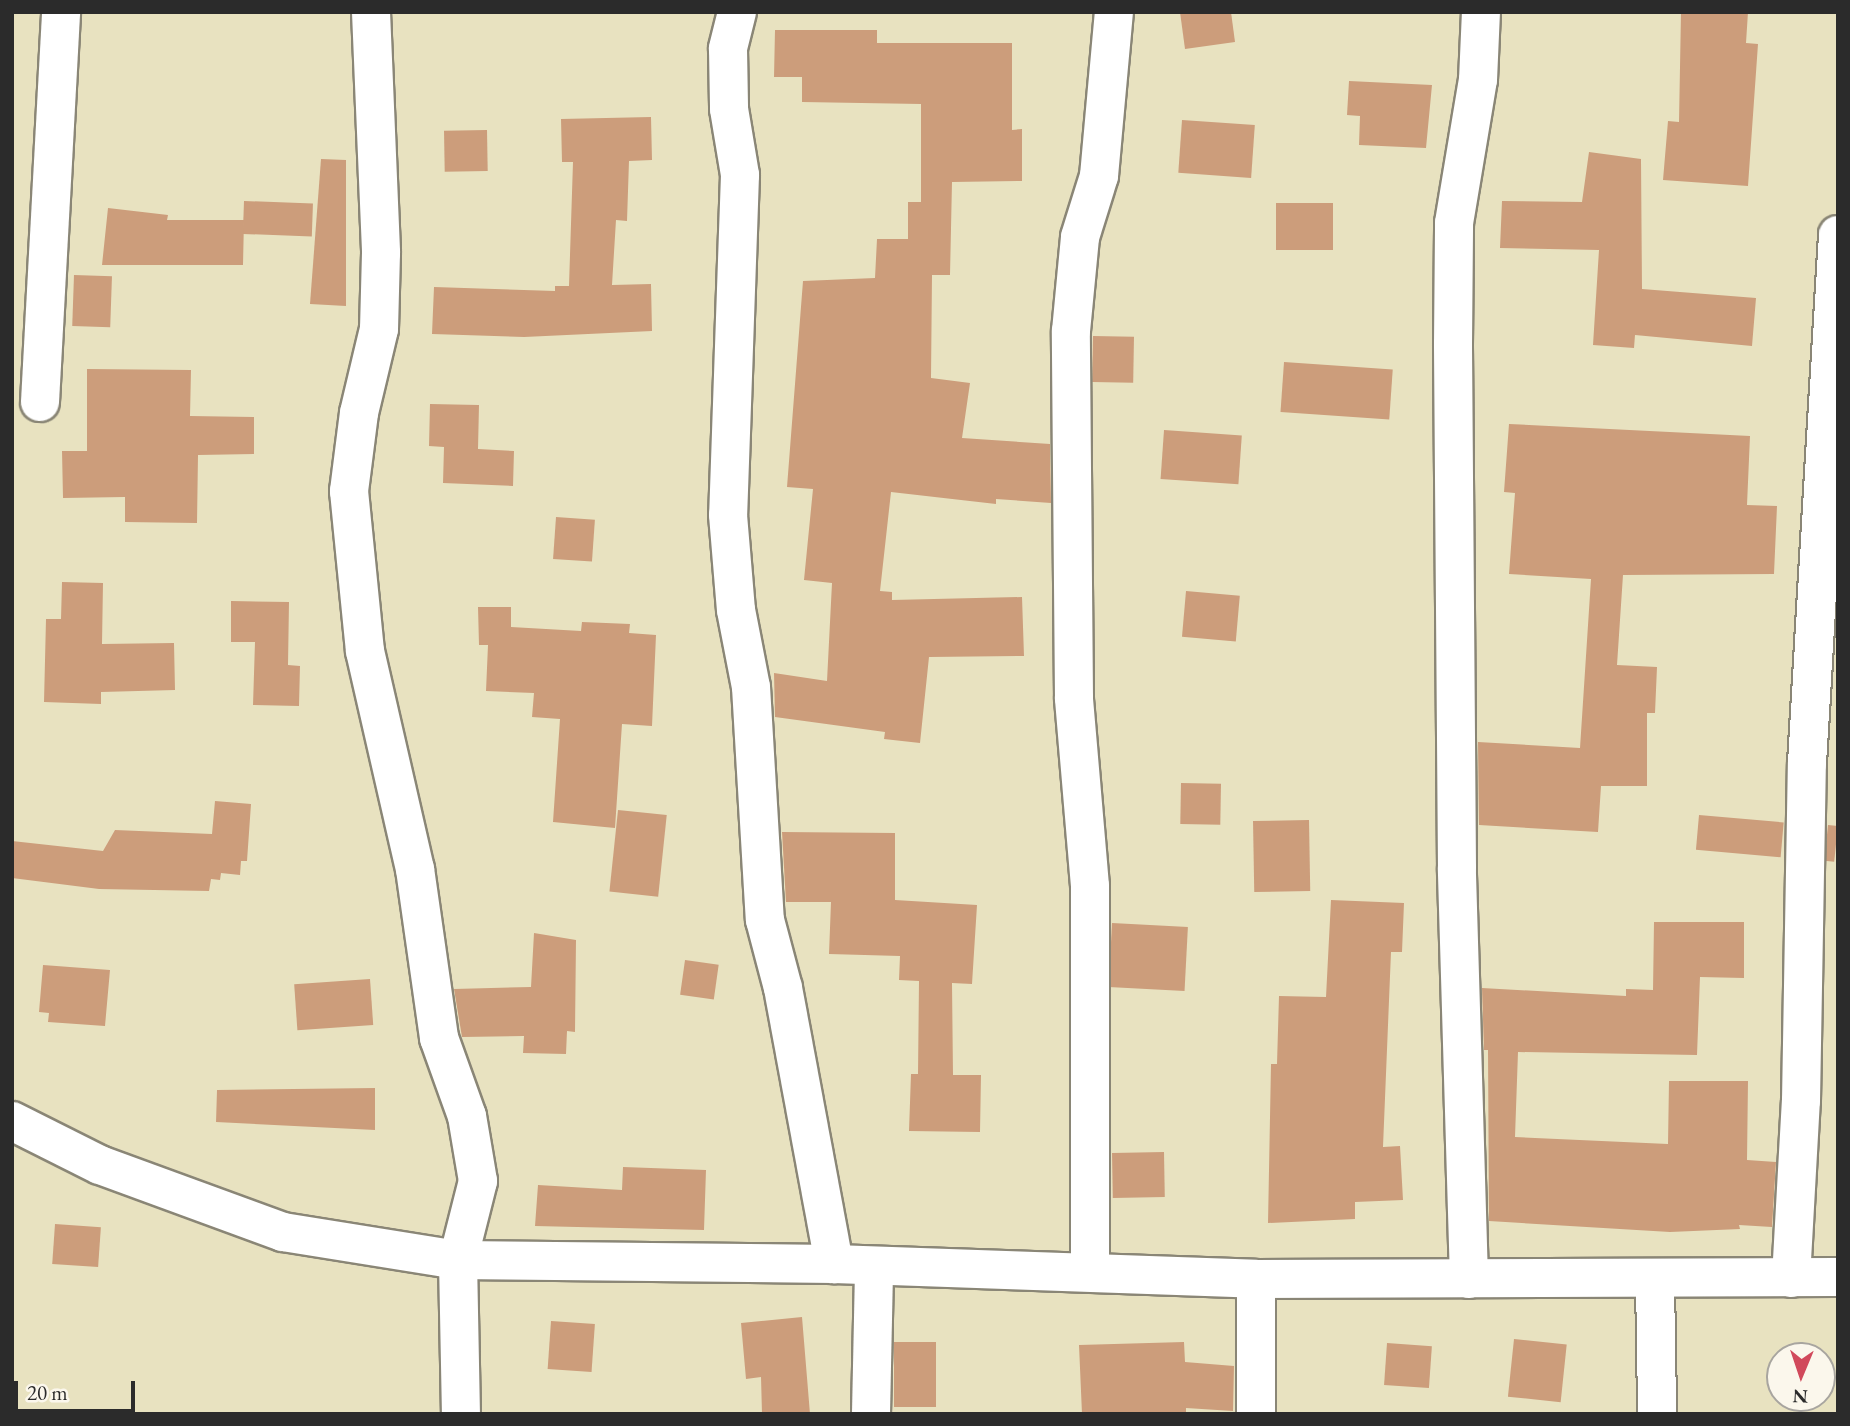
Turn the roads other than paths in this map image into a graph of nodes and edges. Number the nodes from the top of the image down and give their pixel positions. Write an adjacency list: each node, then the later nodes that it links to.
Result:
1 (61, 12): 7 (street)
2 (371, 12): 9 (street)
3 (737, 12): 10 (street)
4 (1114, 12): 12 (street)
5 (1481, 12): 16 (street)
6 (1838, 235): 13 (street)
7 (40, 402)
8 (12, 1121): 9 (street)
9 (458, 1260): 10 (street); 18 (street)
10 (834, 1264): 11 (street)
11 (874, 1266): 12 (street); 19 (street)
12 (1090, 1271): 15 (street)
13 (1791, 1278): 14 (street); 17 (street)
14 (1838, 1278)
15 (1256, 1279): 16 (street); 20 (street)
16 (1469, 1279): 17 (street)
17 (1655, 1280): 21 (street)
18 (461, 1414)
19 (871, 1414)
20 (1256, 1414)
21 (1657, 1414)

